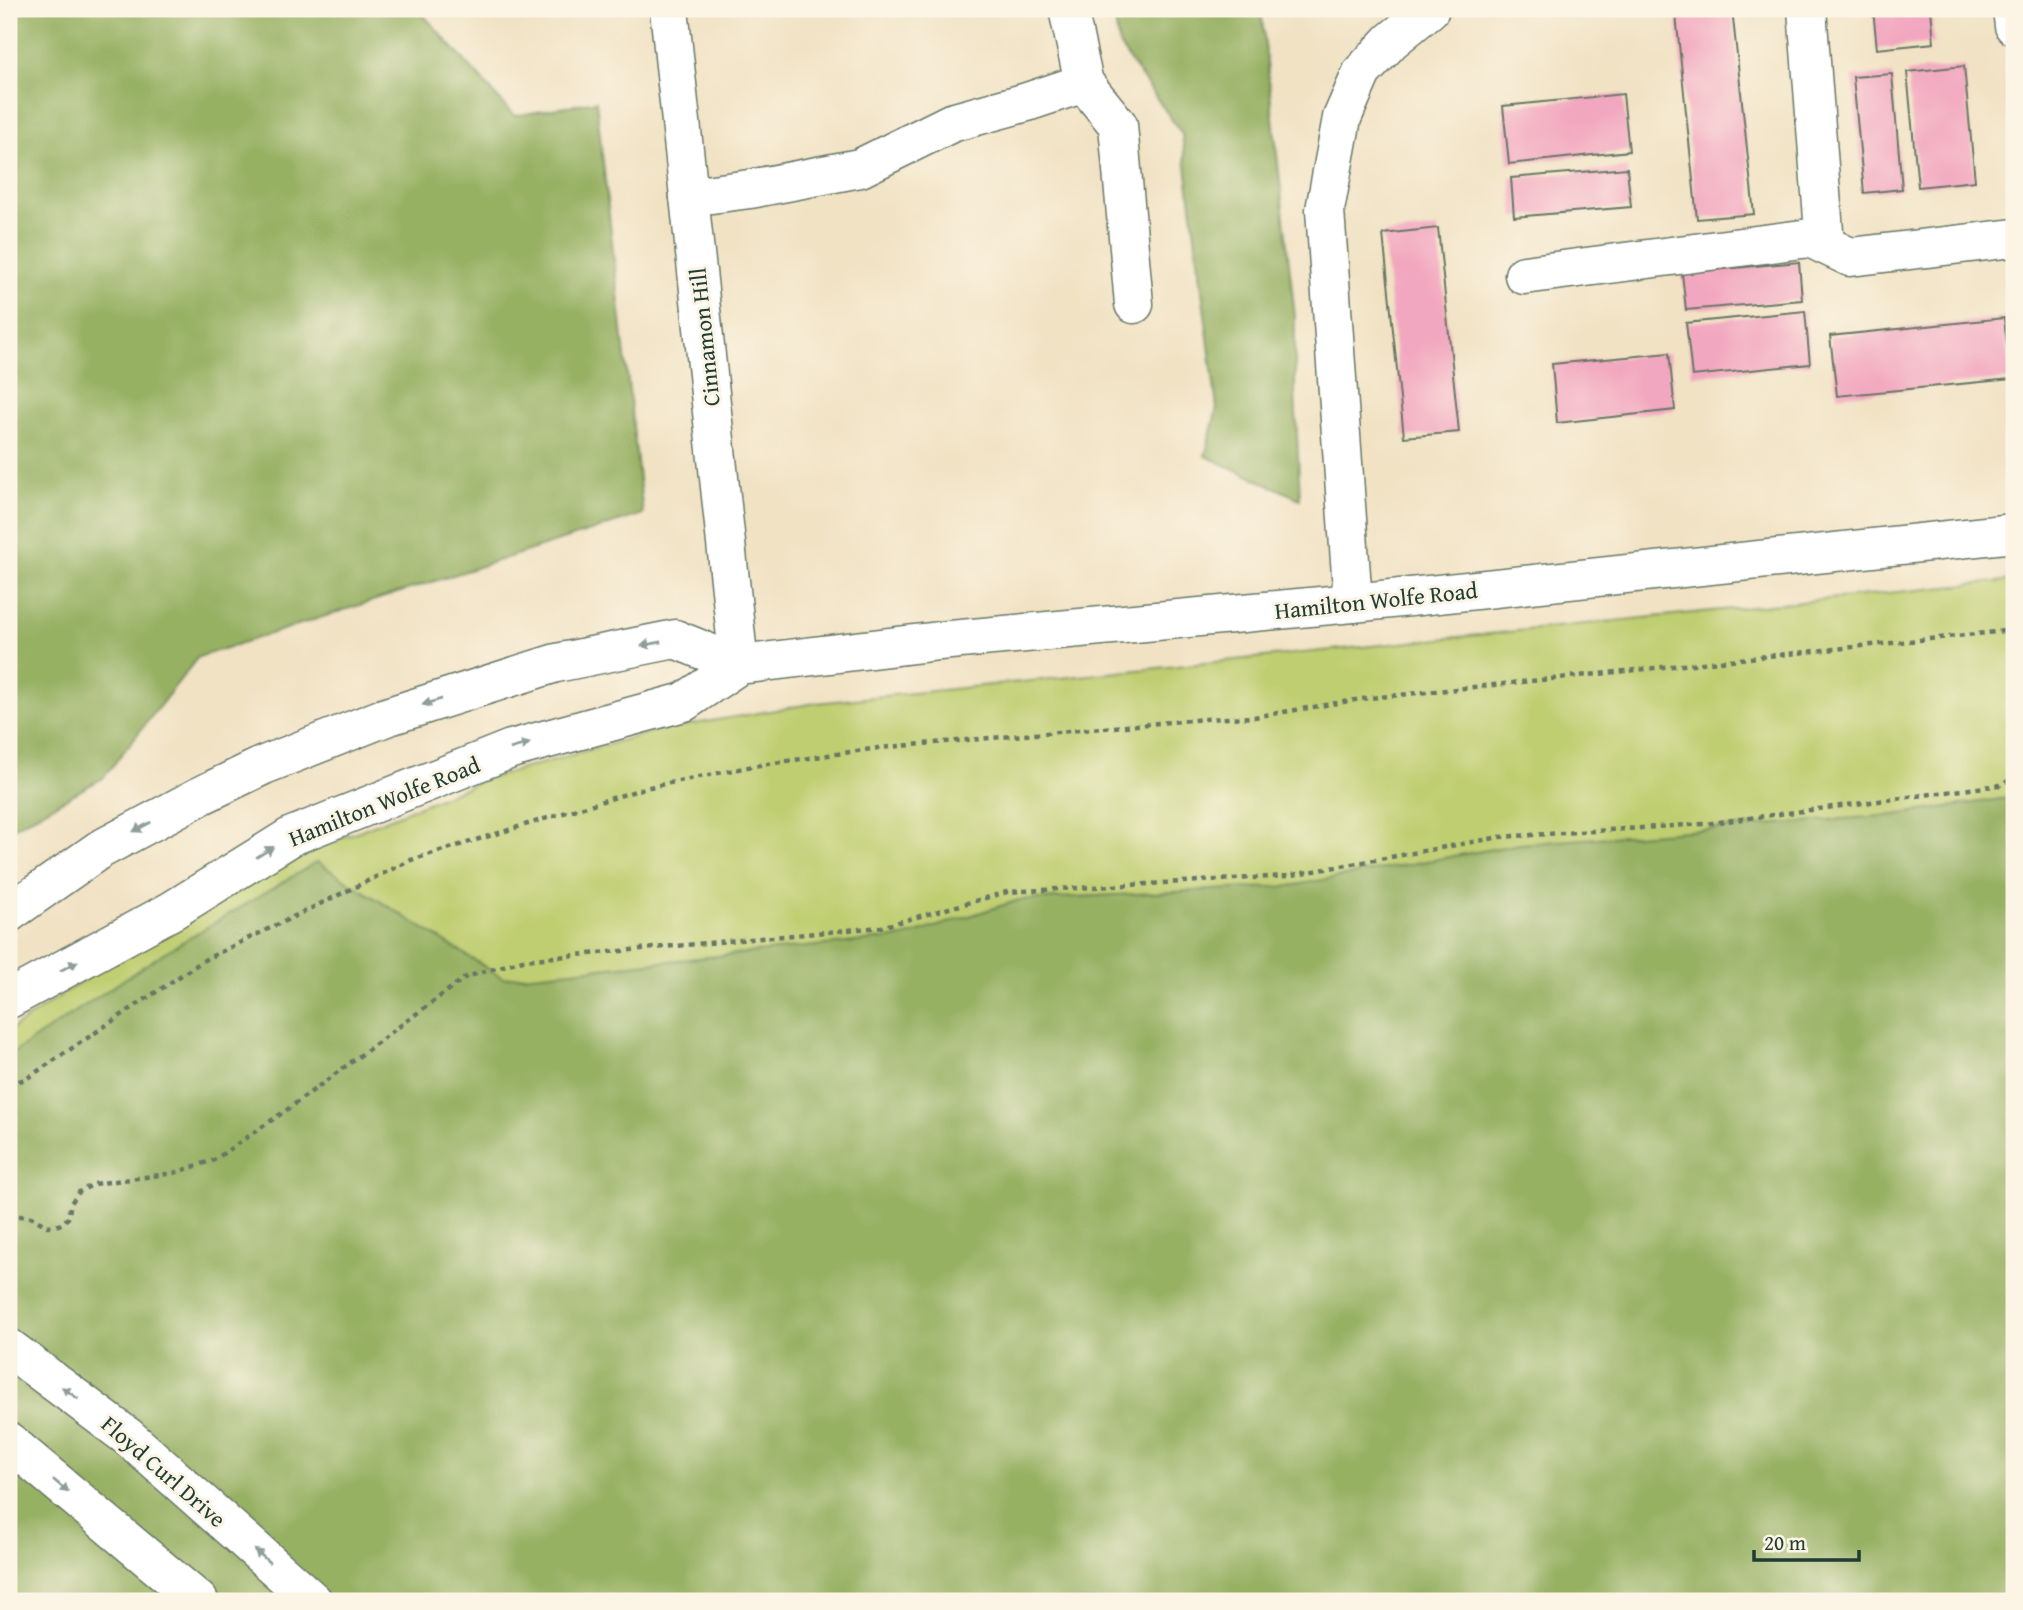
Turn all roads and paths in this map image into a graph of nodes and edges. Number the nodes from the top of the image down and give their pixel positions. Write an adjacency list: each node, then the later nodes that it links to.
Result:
1 (670, 9): 8 (street, Cinnamon Hill)
2 (1068, 9): 7 (street)
3 (1430, 9): 14 (street)
4 (1807, 9): 10 (street)
5 (2012, 9): 6 (street)
6 (2014, 26)
7 (1084, 83): 8 (street); 12 (street)
8 (690, 197): 16 (street, Cinnamon Hill)
9 (2014, 238): 10 (street)
10 (1825, 245): 11 (street)
11 (1524, 275)
12 (1134, 304)
13 (2014, 533): 14 (street, Hamilton Wolfe Road)
14 (1353, 603): 16 (street, Hamilton Wolfe Road)
15 (2014, 630): 20 (path)
16 (738, 665): 18 (street, Hamilton Wolfe Road, one-way to 18); 19 (street, Hamilton Wolfe Road, one-way to 16)
17 (2014, 778): 21 (path)
18 (9, 913)
19 (9, 999)
20 (9, 1084)
21 (9, 1215)
22 (9, 1348): 25 (street, Floyd Curl Drive, one-way to 22)
23 (9, 1442): 24 (street, one-way to 24)
24 (199, 1601)
25 (313, 1601)

